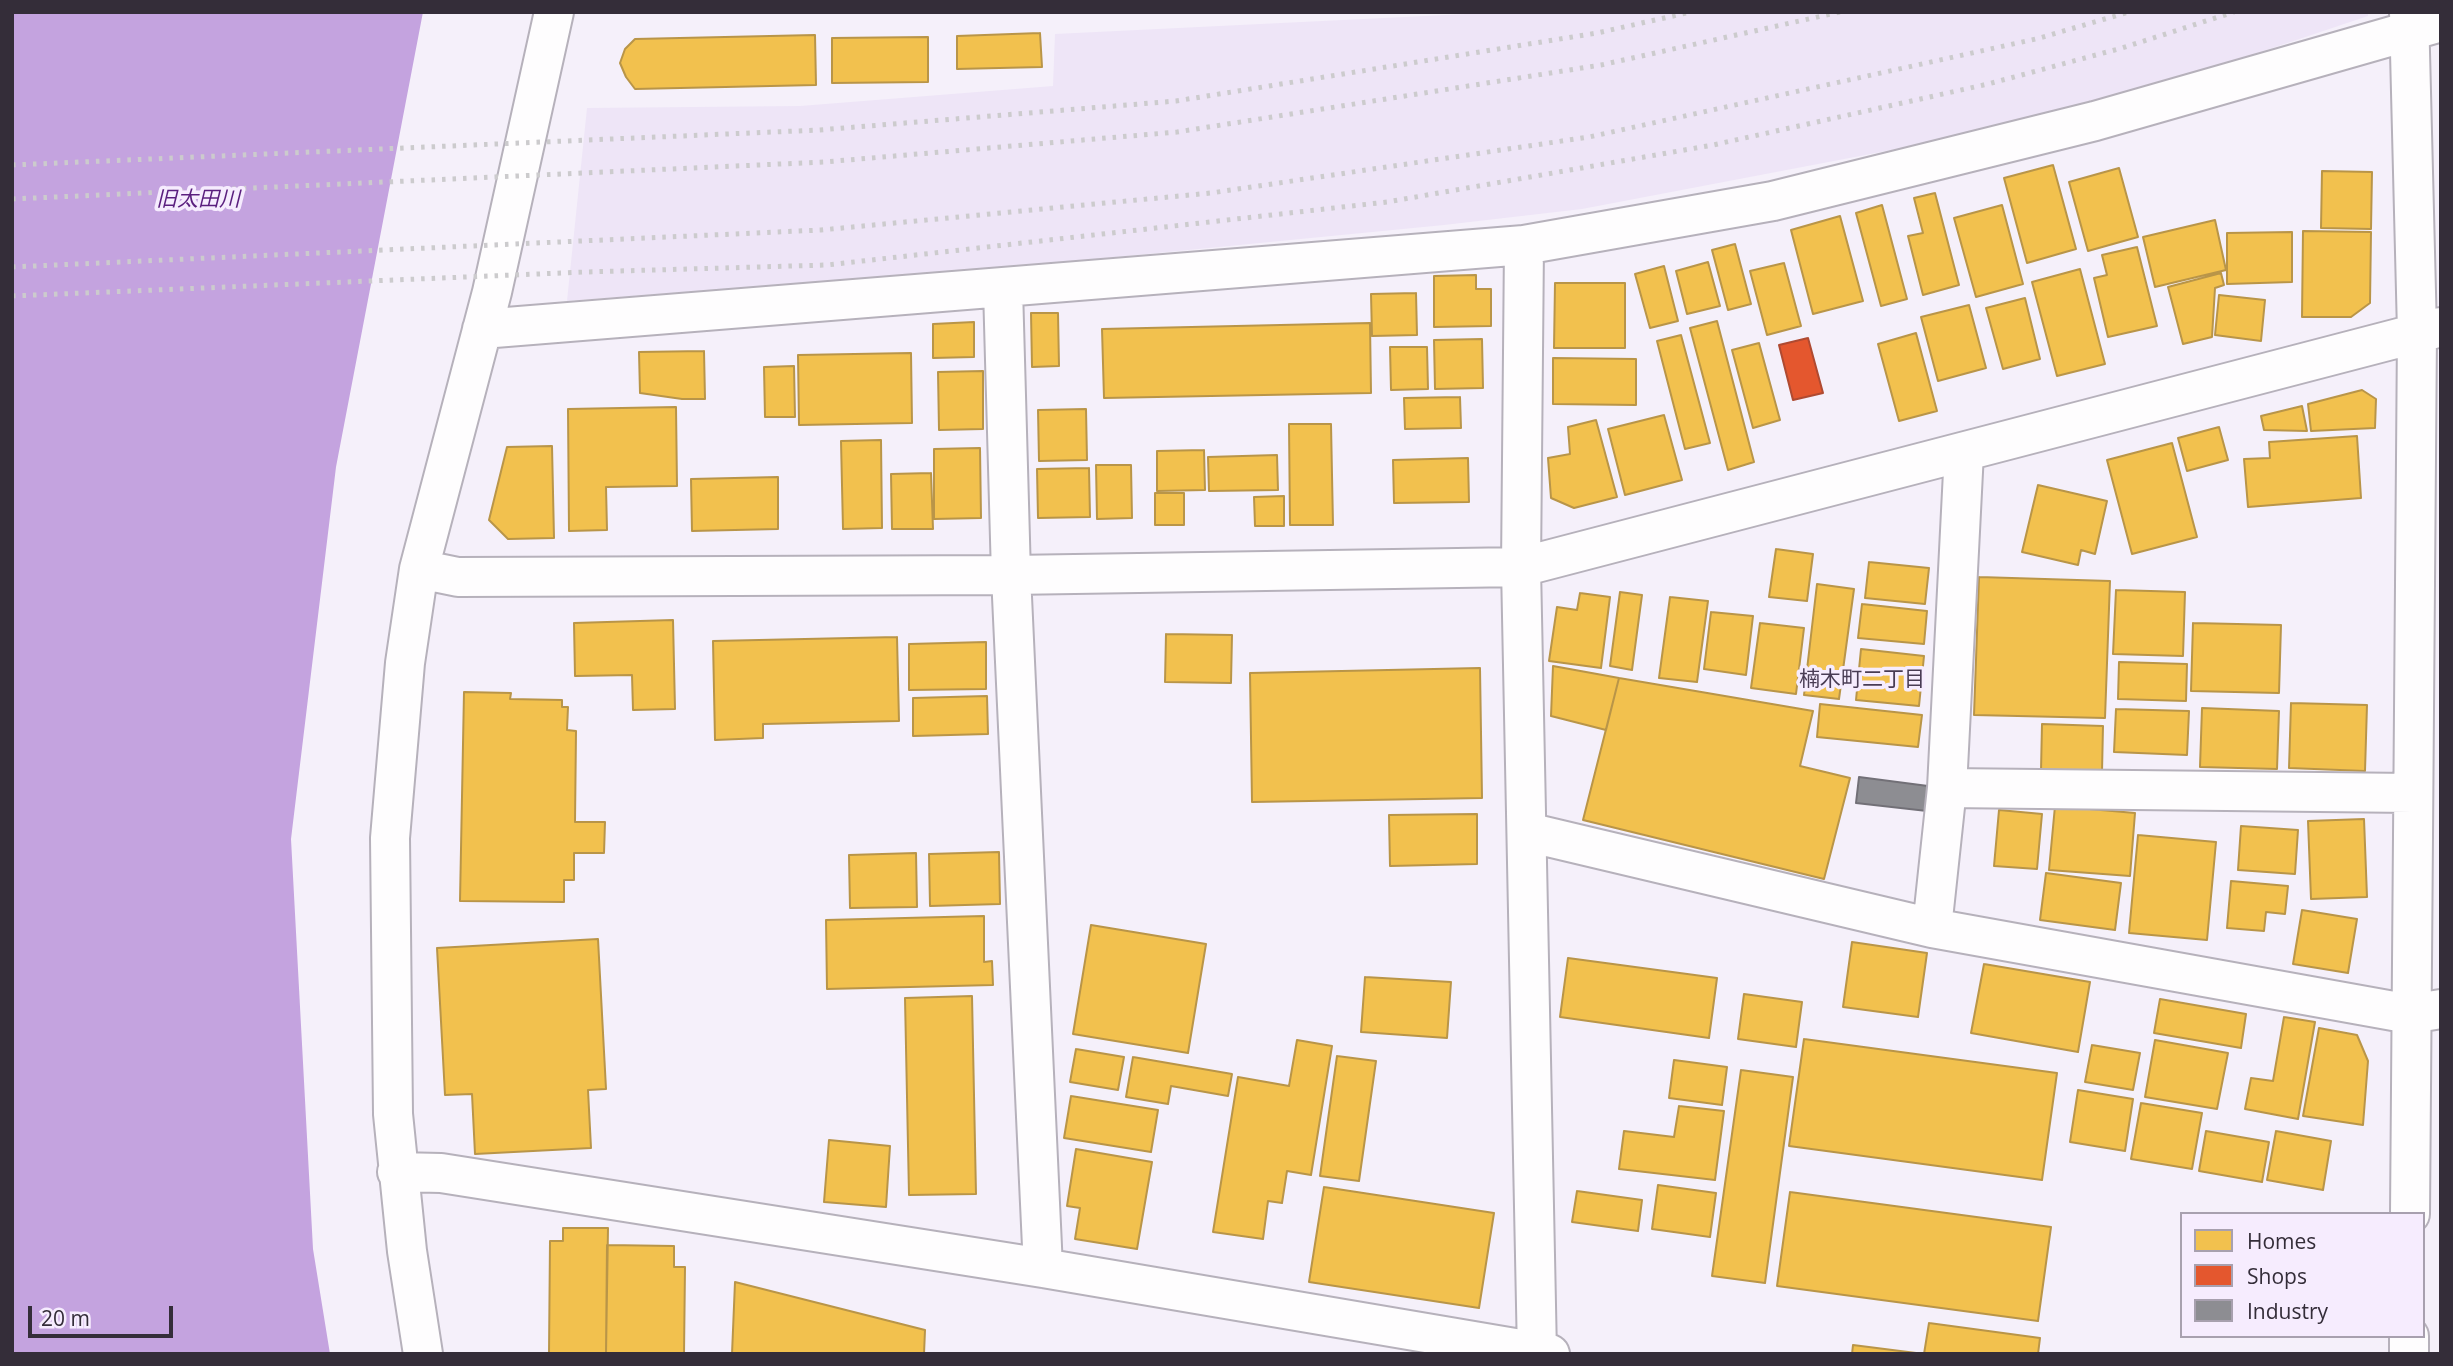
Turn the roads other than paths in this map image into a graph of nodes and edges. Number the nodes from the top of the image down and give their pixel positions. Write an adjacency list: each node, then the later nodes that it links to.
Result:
1 (554, 12): 5 (street)
2 (2420, 22): 3 (street); 6 (street)
3 (1524, 245): 4 (street); 9 (street)
4 (1003, 288): 5 (street); 11 (street)
5 (482, 329): 10 (street)
6 (2429, 329): 7 (street); 8 (street)
7 (1964, 452): 9 (street); 12 (street)
8 (2428, 538): 13 (street)
9 (1521, 567): 11 (street); 14 (street)
10 (419, 569): 11 (street); 17 (street)
11 (1012, 575): 19 (street)
12 (1947, 788): 13 (street); 15 (street)
13 (2412, 793): 16 (street)
14 (1527, 832): 15 (street); 20 (street)
15 (1931, 928): 16 (street)
16 (2426, 1012): 18 (street)
17 (397, 1172): 19 (street); 21 (street)
18 (2410, 1212)
19 (1043, 1268): 20 (street)
20 (1541, 1353)
21 (423, 1354)

